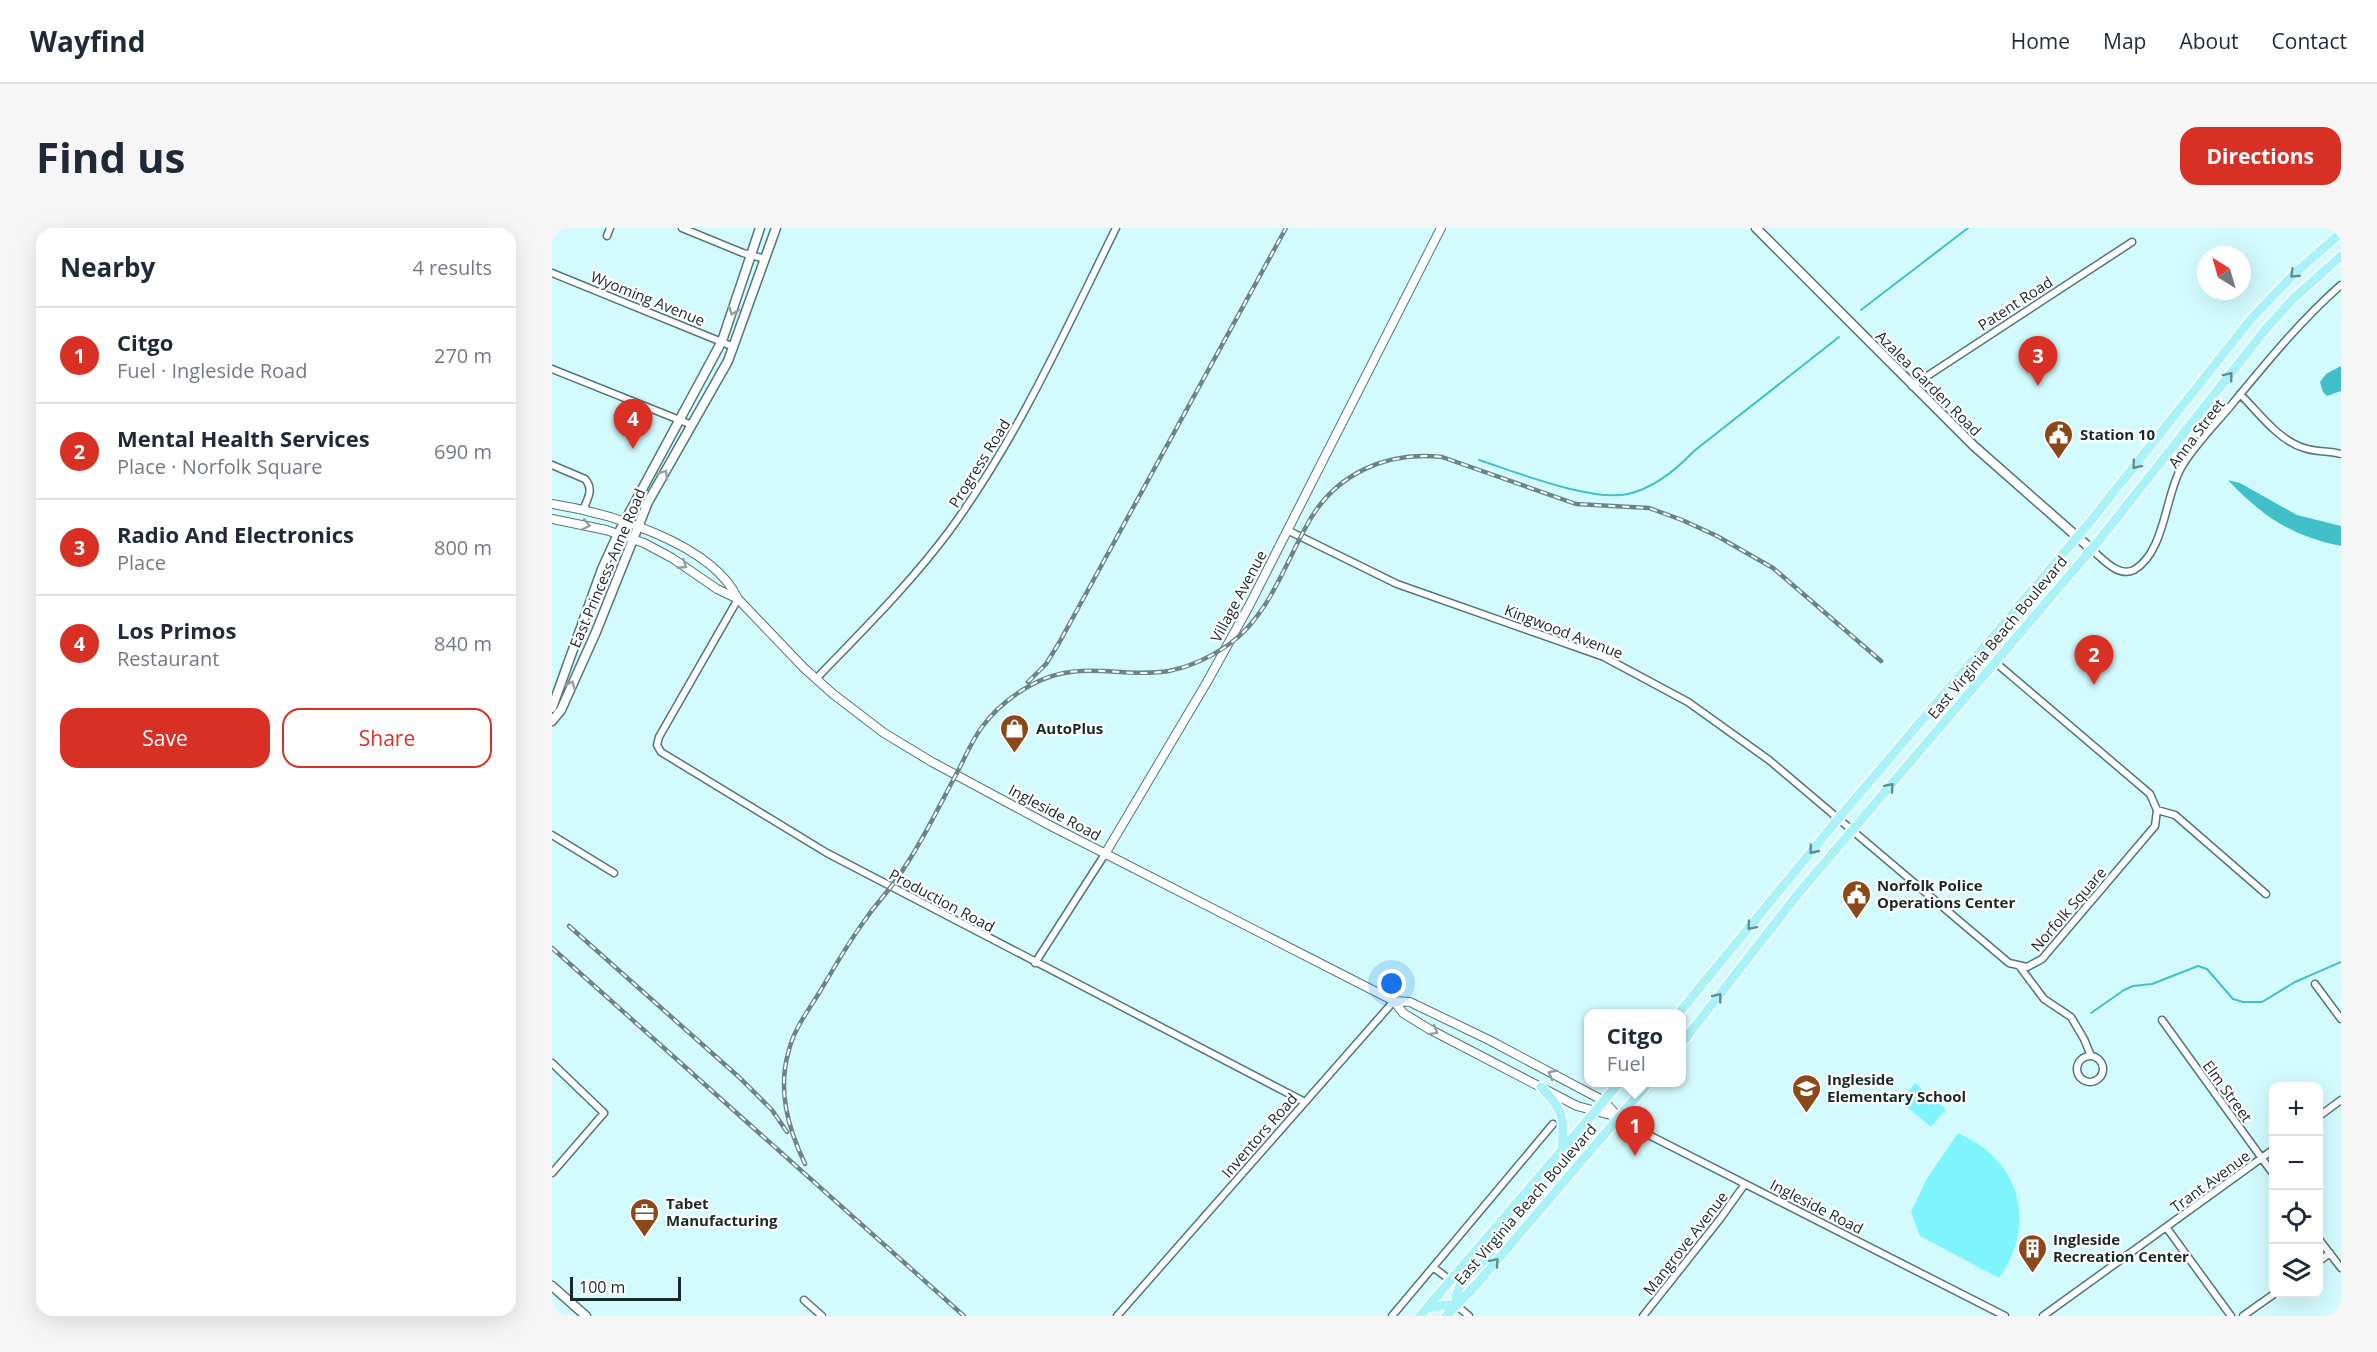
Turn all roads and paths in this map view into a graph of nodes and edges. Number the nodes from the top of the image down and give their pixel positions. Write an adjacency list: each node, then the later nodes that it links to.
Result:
1 (610, 228): 9 (street)
2 (682, 228): 11 (street)
3 (760, 228): 11 (main road, East Princess Anne Road)
4 (776, 228): 13 (main road, East Princess Anne Road)
5 (1116, 228): 39 (street, Progress Road)
6 (1441, 228): 32 (street, Village Avenue)
7 (1756, 228): 19 (main road, Azalea Garden Road)
8 (2339, 234): 25 (main road, East Virginia Beach Boulevard, one-way to 25)
9 (607, 236)
10 (2132, 242): 19 (street, Patent Road)
11 (751, 255): 13 (street); 16 (main road, East Princess Anne Road, one-way to 16)
12 (2341, 256): 27 (main road, East Virginia Beach Boulevard, one-way to 12)
13 (765, 260): 17 (main road, East Princess Anne Road)
14 (552, 273): 16 (street, Wyoming Avenue)
15 (2341, 285): 20 (street, Anna Street)
16 (722, 341): 17 (street, Wyoming Avenue); 21 (main road, East Princess Anne Road)
17 (734, 347): 22 (main road, East Princess Anne Road)
18 (552, 369): 21 (street)
19 (1912, 386): 34 (main road, Azalea Garden Road)
20 (2240, 394): 23 (street, Anna Street); 36 (street, Anna Street)
21 (680, 421): 22 (street); 30 (main road, East Princess Anne Road)
22 (692, 425): 31 (main road, East Princess Anne Road, one-way to 22)
23 (2341, 454)
24 (552, 465): 28 (street)
25 (2113, 494): 27 (main road); 34 (main road, East Virginia Beach Boulevard)
26 (552, 504): 28 (street, Ingleside Road)
27 (2128, 505): 36 (main road, East Virginia Beach Boulevard)
28 (584, 510): 30 (street, Ingleside Road)
29 (552, 519): 33 (street, Ingleside Road, one-way to 33)
30 (624, 521): 31 (street, Ingleside Road); 33 (main road, East Princess Anne Road)
31 (637, 526): 35 (main road, East Princess Anne Road); 37 (street, Ingleside Road)
32 (1287, 530): 43 (street, Kingwood Avenue); 46 (street, Village Avenue)
33 (618, 534): 35 (street, Ingleside Road); 40 (main road, East Princess Anne Road)
34 (2078, 537): 36 (main road, Azalea Garden Road); 43 (main road, East Virginia Beach Boulevard)
35 (632, 539): 37 (street, Ingleside Road, one-way to 37); 41 (main road, East Princess Anne Road, one-way to 35)
36 (2091, 549): 38 (main road, East Virginia Beach Boulevard)
37 (738, 599): 39 (street, Ingleside Road); 49 (street, Production Road)
38 (1995, 662): 42 (street); 44 (main road, East Virginia Beach Boulevard, one-way to 38)
39 (816, 679): 46 (street, Ingleside Road)
40 (552, 708)
41 (552, 721)
42 (2157, 810): 48 (street); 50 (street, Norfolk Square)
43 (1838, 819): 44 (street); 53 (main road, East Virginia Beach Boulevard, one-way to 53)
44 (1852, 831): 50 (street); 56 (main road, East Virginia Beach Boulevard, one-way to 44)
45 (552, 835): 47 (street)
46 (1105, 854): 49 (street, Village Avenue); 52 (street, Ingleside Road)
47 (615, 873)
48 (2266, 894)
49 (1035, 963): 63 (street, Production Road)
50 (2020, 967): 57 (street)
51 (2315, 984): 54 (street)
52 (1394, 1000): 59 (street, Ingleside Road, one-way to 59); 63 (street, Inventors Road); 64 (street, Ingleside Road, one-way to 52)
53 (1682, 1009)
54 (2341, 1019)
55 (2162, 1020): 71 (street, Elm Street)
56 (1686, 1038)
57 (2091, 1056): 57 (street)
58 (552, 1064): 73 (street)
59 (1541, 1087): 65 (street, Ingleside Road); 69 (main road)
60 (1616, 1087): 64 (main road, East Virginia Beach Boulevard)
61 (1646, 1087): 67 (main road, East Virginia Beach Boulevard)
62 (2341, 1100): 66 (street)
63 (1303, 1101): 90 (street, Inventors Road)
64 (1604, 1101): 65 (main road, East Virginia Beach Boulevard); 67 (street, Ingleside Road)
65 (1594, 1112): 67 (street, Ingleside Road); 69 (main road, East Virginia Beach Boulevard)
66 (2323, 1114)
67 (1619, 1118): 74 (street, Ingleside Road); 86 (main road, East Virginia Beach Boulevard, one-way to 67)
68 (1552, 1124): 80 (street, East Virginia Beach Boulevard)
69 (1562, 1150): 75 (main road, East Virginia Beach Boulevard)
70 (2269, 1152): 71 (street, Trant Avenue)
71 (2261, 1158): 72 (street, Elm Street); 76 (street, Trant Avenue)
72 (2269, 1168)
73 (552, 1173)
74 (1745, 1184): 95 (street, Mangrove Avenue); 96 (street, Ingleside Road)
75 (1498, 1225): 82 (main road, East Virginia Beach Boulevard); 86 (main road)
76 (2166, 1227): 97 (street, Trant Avenue); 98 (street)
77 (2323, 1243): 78 (street)
78 (2330, 1253): 79 (street); 81 (street)
79 (2323, 1259)
80 (1433, 1268): 82 (street, East Virginia Beach Boulevard); 91 (street, East Virginia Beach Boulevard)
81 (2341, 1268)
82 (1451, 1281): 87 (main road, East Virginia Beach Boulevard)
83 (552, 1286): 88 (main road)
84 (2269, 1297): 99 (street)
85 (804, 1300): 89 (street)
86 (1456, 1305): 87 (main road); 93 (main road, East Virginia Beach Boulevard); 94 (street)
87 (1427, 1308): 92 (main road, East Virginia Beach Boulevard)
88 (586, 1316)
89 (822, 1316)
90 (1117, 1316)
91 (1392, 1316)
92 (1420, 1316)
93 (1446, 1316)
94 (1469, 1316)
95 (1643, 1316)
96 (2005, 1316)
97 (2043, 1316)
98 (2231, 1316)
99 (2243, 1316)

